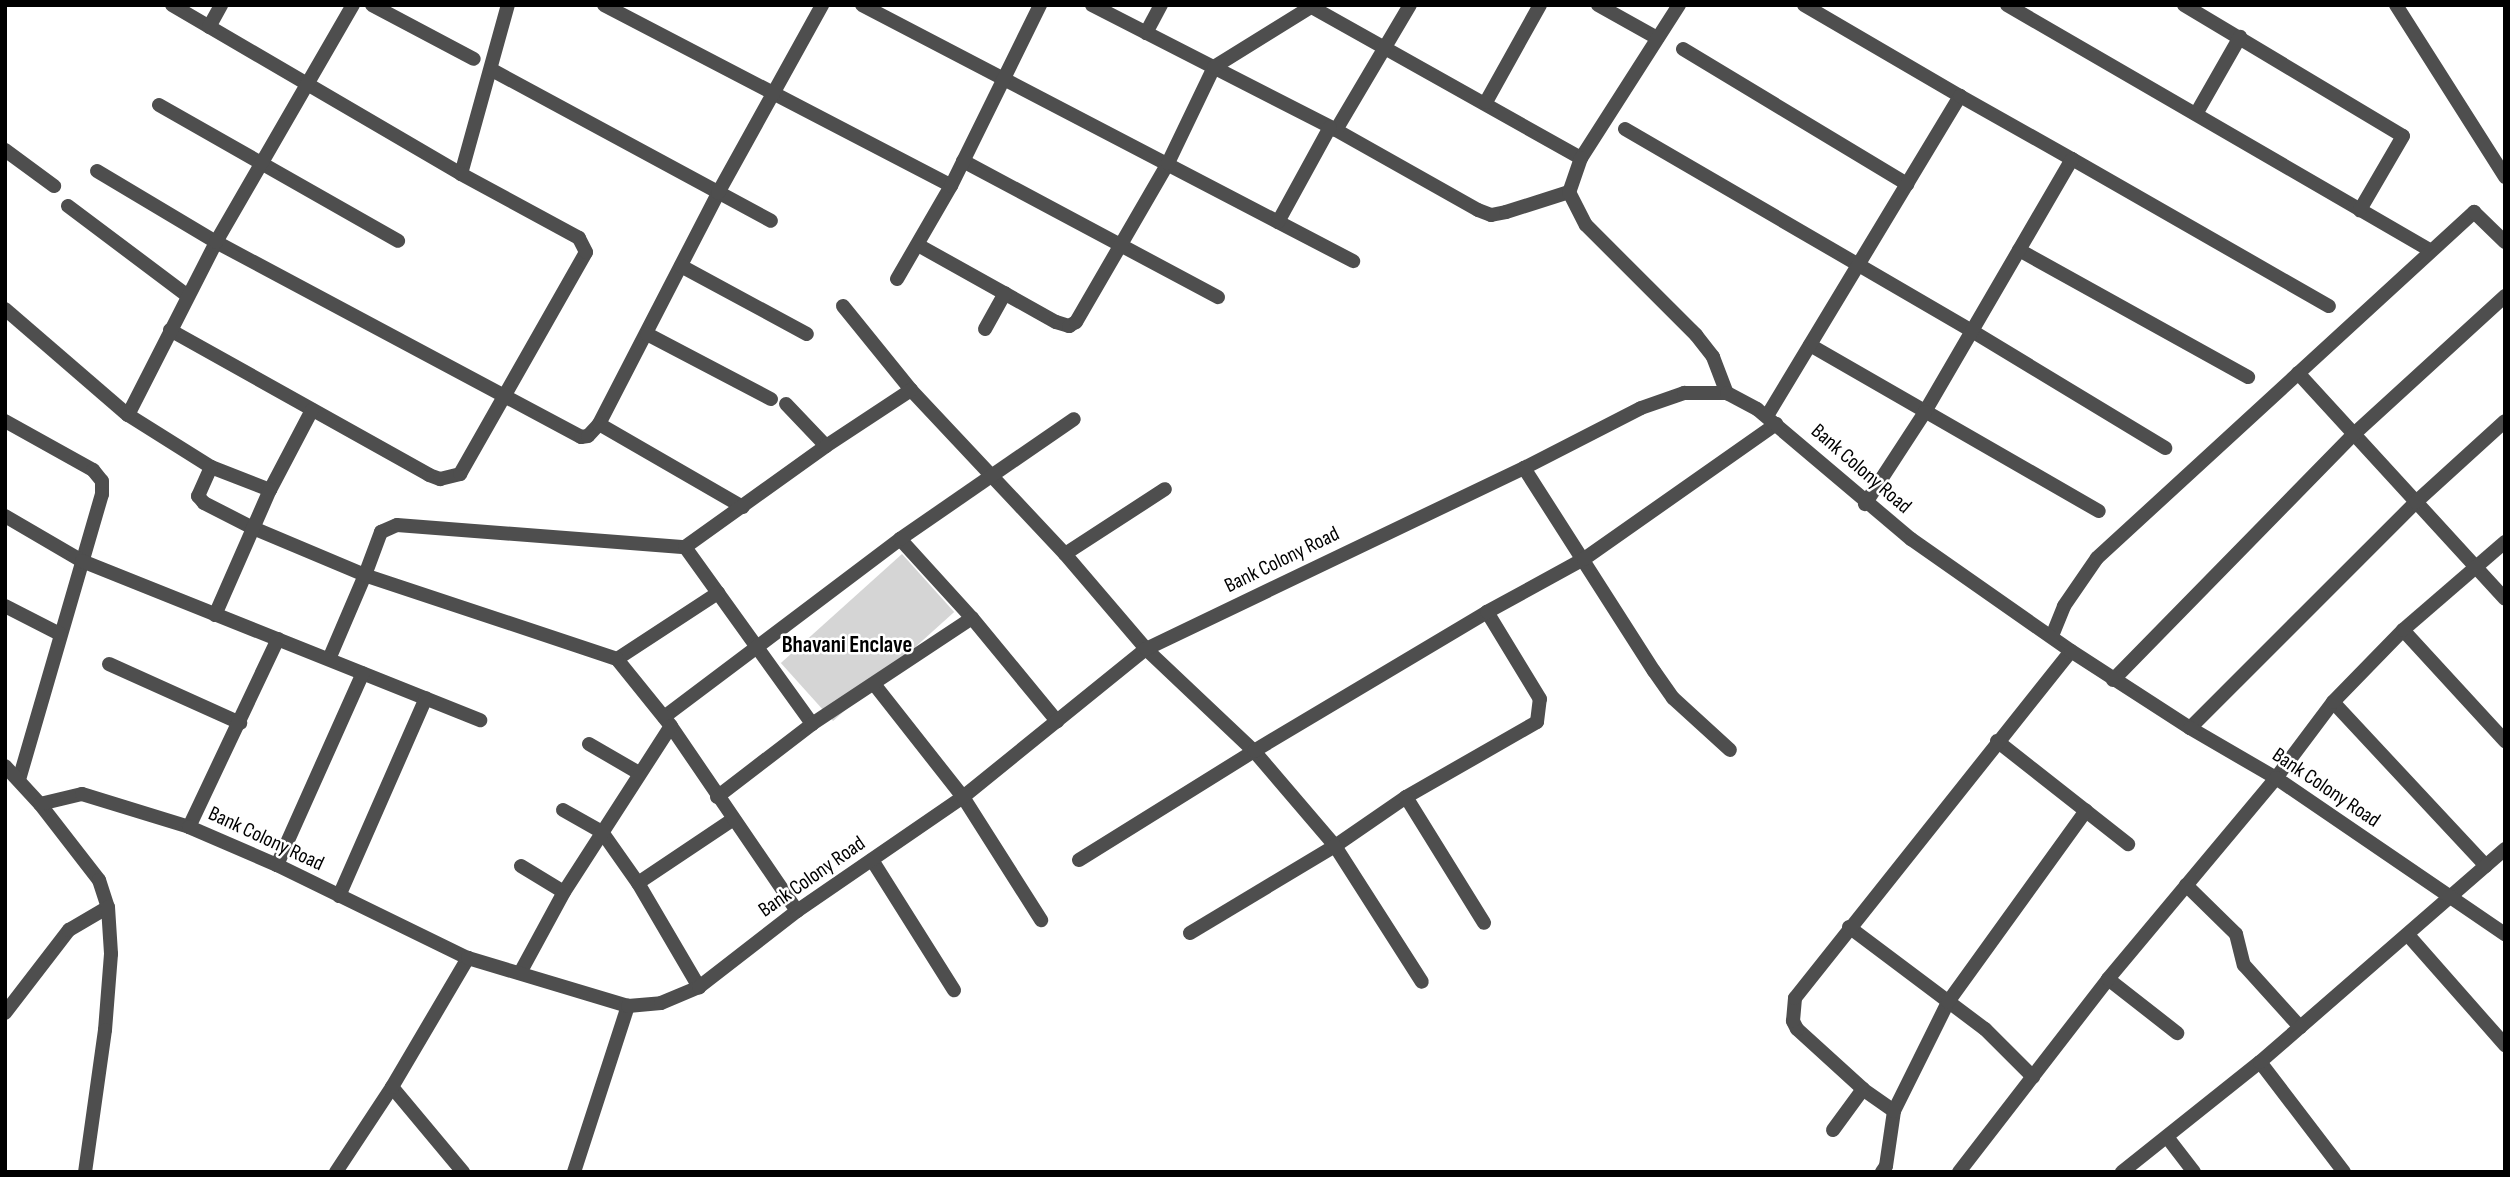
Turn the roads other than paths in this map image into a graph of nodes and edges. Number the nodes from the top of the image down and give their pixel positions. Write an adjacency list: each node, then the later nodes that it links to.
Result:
1 (172, 5): 21 (street)
2 (221, 5): 21 (street)
3 (353, 5): 31 (street)
4 (372, 5): 27 (street)
5 (508, 5): 29 (street)
6 (604, 5): 32 (street)
7 (822, 5): 32 (street)
8 (862, 5): 30 (street)
9 (1040, 5): 30 (street)
10 (1092, 5): 22 (street)
11 (1161, 5): 22 (street)
12 (1410, 5): 25 (street)
13 (1540, 5): 34 (street)
14 (1598, 5): 24 (street)
15 (1679, 5): 24 (street)
16 (1804, 5): 33 (street)
17 (2007, 5): 36 (street)
18 (2184, 5): 23 (street)
19 (2396, 5): 47 (street)
20 (1312, 6): 25 (street); 28 (street)
21 (209, 27): 31 (street)
22 (1146, 33): 28 (street)
23 (2240, 37): 36 (street); 54 (street)
24 (1657, 38): 40 (street)
25 (1385, 47): 34 (street); 37 (street)
26 (1682, 50): 48 (street)
27 (474, 59)
28 (1214, 67): 37 (street); 44 (street)
29 (492, 70): 46 (street); 52 (street)
30 (1004, 78): 42 (street); 44 (street)
31 (309, 85): 43 (street); 46 (street)
32 (772, 93): 50 (street); 52 (street)
33 (1960, 96): 41 (street); 48 (street)
34 (1486, 102): 40 (street)
35 (159, 105): 43 (street)
36 (2196, 114): 54 (street)
37 (1333, 128): 51 (street); 56 (street)
38 (1625, 129): 65 (street)
39 (5, 150): 49 (street)
40 (1581, 158): 51 (street)
41 (2072, 159): 62 (street); 73 (street)
42 (963, 161): 50 (street); 61 (street)
43 (263, 163): 57 (street); 58 (street)
44 (1168, 163): 56 (street); 61 (street)
45 (97, 171): 58 (street)
46 (460, 174): 85 (street)
47 (2505, 177)
48 (1907, 184): 65 (street)
49 (54, 186)
50 (951, 186): 60 (street)
51 (1570, 192): 84 (street)
52 (718, 193): 55 (street); 66 (street)
53 (68, 206): 69 (street)
54 (2360, 210): 63 (street)
55 (771, 221)
56 (1278, 222): 64 (street)
57 (397, 241)
58 (216, 242): 69 (street); 85 (street)
59 (2505, 242): 63 (street)
60 (918, 245): 67 (street); 68 (street)
61 (1120, 245): 68 (street); 71 (street)
62 (2019, 250): 77 (street); 82 (street)
63 (2431, 251): 81 (street)
64 (1353, 261)
65 (1859, 264): 77 (street); 80 (street)
66 (681, 266): 78 (street); 79 (street)
67 (897, 279)
68 (1005, 293): 76 (street)
69 (188, 296): 75 (street)
70 (2505, 296): 94 (street)
71 (1218, 298)
72 (843, 306): 83 (street)
73 (2329, 306)
74 (5, 309): 88 (street)
75 (170, 330): 86 (street); 88 (street)
76 (985, 330)
77 (1972, 331): 87 (street); 96 (street)
78 (647, 334): 93 (street); 95 (street)
79 (807, 334)
80 (1811, 345): 87 (street); 90 (street)
81 (2298, 373): 94 (street); 124 (street)
82 (2248, 377)
83 (911, 390): 95 (street); 99 (street)
84 (1727, 393): 90 (street, Bank Colony Road); 98 (street, Bank Colony Road)
85 (504, 394): 86 (street); 93 (street)
86 (312, 410): 100 (street)
87 (1925, 412): 103 (street); 105 (street)
88 (128, 415): 97 (street)
89 (1074, 419): 99 (street)
90 (1771, 420): 103 (street, Bank Colony Road); 112 (street)
91 (5, 421): 113 (street)
92 (2505, 421): 102 (street)
93 (599, 425): 104 (street)
94 (2354, 435): 102 (street); 133 (street)
95 (826, 446): 104 (street)
96 (2165, 448)
97 (211, 467): 100 (street); 107 (street)
98 (1524, 467): 112 (street); 127 (street, Bank Colony Road)
99 (989, 475): 108 (street); 111 (street)
100 (270, 489): 107 (street)
101 (1165, 489): 111 (street)
102 (2416, 502): 114 (street); 142 (street)
103 (1865, 504): 124 (street, Bank Colony Road)
104 (743, 507): 110 (street)
105 (2099, 511)
106 (5, 516): 113 (street)
107 (253, 528): 115 (street); 120 (street)
108 (900, 539): 121 (street); 126 (street)
109 (2505, 542): 114 (street)
110 (685, 547): 115 (street); 116 (street)
111 (1065, 554): 127 (street)
112 (1584, 559): 119 (street); 146 (street)
113 (82, 561): 120 (street); 123 (street)
114 (2474, 566): 117 (street); 122 (street)
115 (365, 575): 129 (street); 130 (street)
116 (718, 593): 126 (street); 130 (street)
117 (2505, 599)
118 (5, 606): 123 (street)
119 (1487, 612): 147 (street); 152 (street)
120 (215, 615): 125 (street)
121 (972, 618): 134 (street); 138 (street)
122 (2403, 630): 136 (street); 144 (street)
123 (60, 634): 151 (street)
124 (2052, 636): 128 (street, Bank Colony Road)
125 (278, 639): 129 (street); 140 (street)
126 (756, 646): 139 (street); 141 (street)
127 (1146, 649): 138 (street, Bank Colony Road); 147 (street)
128 (2071, 651): 133 (street, Bank Colony Road); 143 (street)
129 (330, 659): 132 (street)
130 (617, 659): 139 (street)
131 (109, 664): 140 (street)
132 (363, 673): 135 (street); 166 (street)
133 (2113, 680): 142 (street, Bank Colony Road)
134 (874, 684): 141 (street); 154 (street)
135 (426, 698): 137 (street); 172 (street)
136 (2333, 702): 150 (street); 168 (street)
137 (480, 720)
138 (1057, 721): 154 (street, Bank Colony Road)
139 (667, 722): 149 (street); 153 (street)
140 (240, 723): 159 (street)
141 (812, 724): 153 (street)
142 (2190, 728): 150 (street, Bank Colony Road)
143 (1997, 741): 157 (street); 178 (street)
144 (2505, 741)
145 (589, 744): 149 (street)
146 (1730, 750)
147 (1254, 751): 162 (street); 165 (street)
148 (5, 766): 151 (street)
149 (639, 773): 160 (street)
150 (2276, 778): 170 (street); 173 (street, Bank Colony Road)
151 (19, 780): 155 (street)
152 (1406, 796): 162 (street); 177 (street)
153 (717, 797): 158 (street)
154 (963, 797): 164 (street, Bank Colony Road); 176 (street)
155 (40, 804): 159 (street, Bank Colony Road); 174 (street)
156 (563, 810): 160 (street)
157 (2086, 811): 161 (street); 188 (street)
158 (732, 820): 169 (street); 175 (street)
159 (189, 827): 166 (street, Bank Colony Road)
160 (602, 832): 169 (street); 171 (street)
161 (2128, 844)
162 (1335, 846): 179 (street); 185 (street)
163 (2505, 849): 168 (street)
164 (872, 860): 175 (street, Bank Colony Road); 187 (street)
165 (1079, 860)
166 (277, 865): 172 (street, Bank Colony Road)
167 (521, 866): 171 (street)
168 (2486, 866): 173 (street)
169 (638, 884): 186 (street)
170 (2186, 885): 184 (street); 191 (street)
171 (565, 892): 183 (street)
172 (339, 896): 182 (street, Bank Colony Road)
173 (2450, 899): 180 (street, Bank Colony Road); 181 (street)
174 (108, 907): 190 (street); 201 (street)
175 (797, 911): 186 (street, Bank Colony Road)
176 (1041, 920)
177 (1484, 923)
178 (1849, 927): 188 (street); 197 (street)
179 (1190, 933)
180 (2505, 934)
181 (2408, 935): 191 (street); 193 (street)
182 (468, 958): 183 (street, Bank Colony Road); 196 (street)
183 (520, 973): 189 (street, Bank Colony Road)
184 (2108, 979): 192 (street); 195 (street)
185 (1422, 982)
186 (699, 987): 189 (street, Bank Colony Road)
187 (954, 990)
188 (1948, 1002): 195 (street); 198 (street)
189 (628, 1006): 204 (street)
190 (5, 1013)
191 (2300, 1027): 194 (street)
192 (2177, 1033)
193 (2505, 1045)
194 (2260, 1062): 200 (street); 209 (street)
195 (2033, 1077): 206 (street)
196 (392, 1087): 202 (street); 203 (street)
197 (1863, 1089): 198 (street); 199 (street)
198 (1894, 1111): 205 (street)
199 (1833, 1130)
200 (2167, 1137): 207 (street); 208 (street)
201 (85, 1172)
202 (336, 1172)
203 (463, 1172)
204 (574, 1172)
205 (1882, 1172)
206 (1959, 1172)
207 (2122, 1172)
208 (2194, 1172)
209 (2344, 1172)

